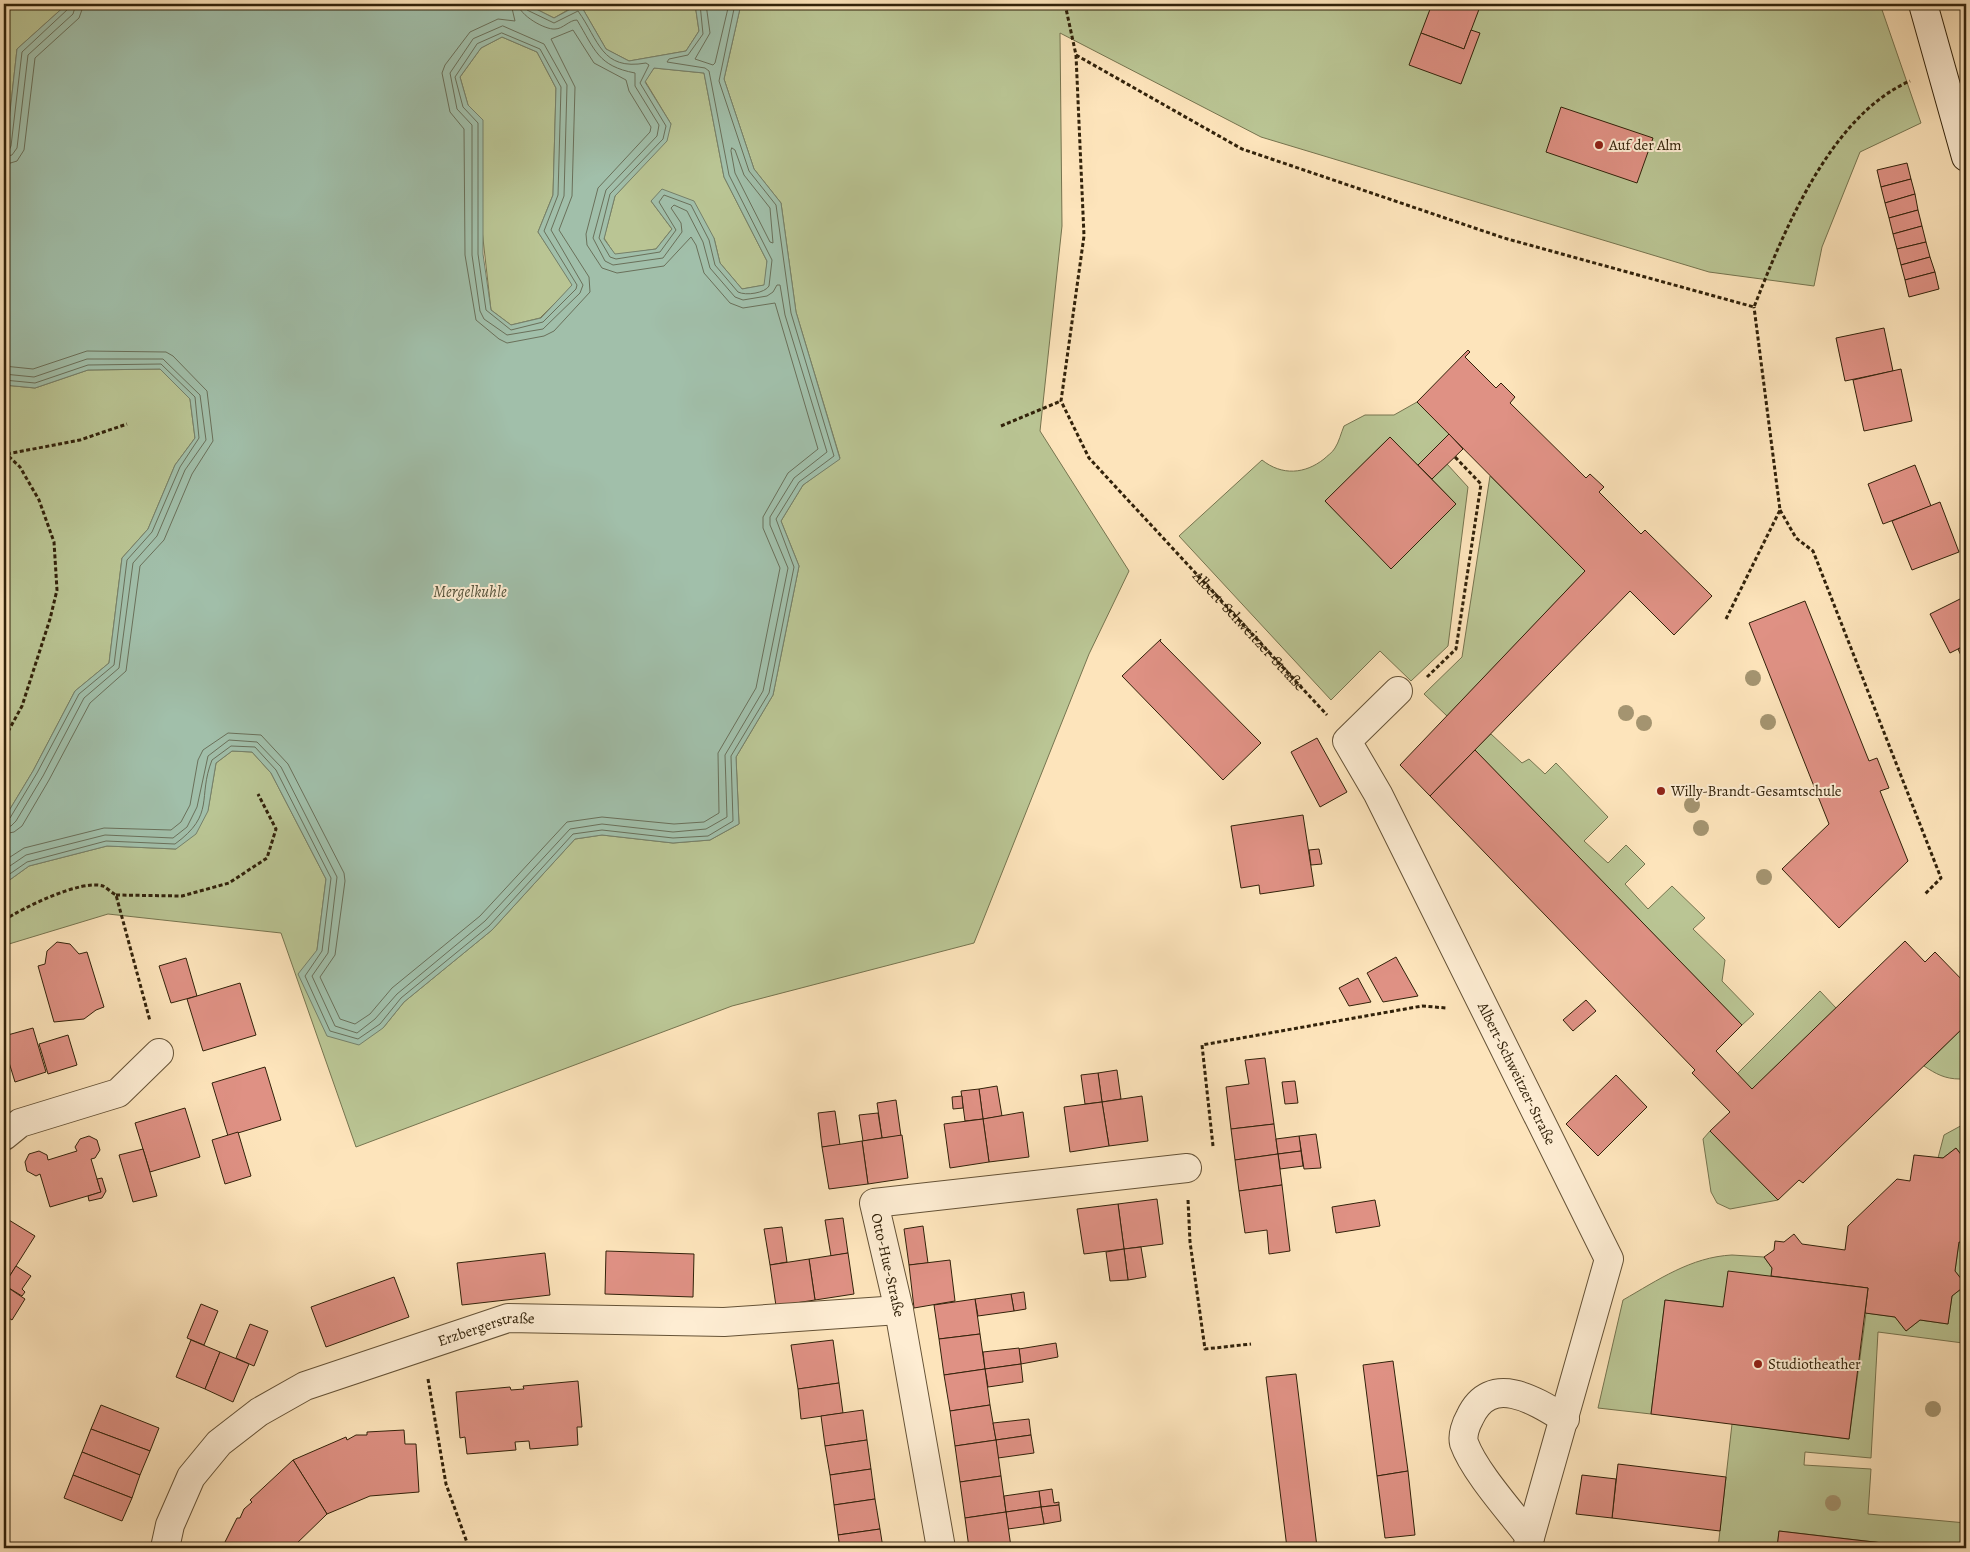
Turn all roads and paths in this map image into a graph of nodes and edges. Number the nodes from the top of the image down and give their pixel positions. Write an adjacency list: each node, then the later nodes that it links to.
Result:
1 (1066, 4): 3 (path)
2 (1923, 4): 4 (street)
3 (1076, 55): 6 (path); 7 (path)
4 (1941, 68): 5 (street); 6 (path)
5 (1966, 157)
6 (1754, 307): 12 (path)
7 (1061, 401): 9 (path); 16 (path, Albert-Schweitzer-Straße)
8 (127, 424): 10 (path)
9 (1001, 426)
10 (5, 453): 15 (path)
11 (1454, 457): 14 (path)
12 (1780, 510): 13 (path); 19 (path)
13 (1726, 619)
14 (1398, 691): 16 (street)
15 (4, 739)
16 (1347, 741): 28 (street, Albert-Schweitzer-Straße)
17 (258, 794): 18 (path)
18 (116, 895): 20 (path); 22 (path)
19 (1924, 896)
20 (4, 920)
21 (1448, 1008): 24 (path)
22 (159, 1053): 23 (street)
23 (4, 1136)
24 (1187, 1168): 25 (street, Otto-Hue-Straße); 26 (path)
25 (899, 1310): 27 (street, Erzbergerstraße); 32 (street, Otto-Hue-Straße)
26 (1251, 1344)
27 (422, 1348): 30 (street, Erzbergerstraße); 31 (path)
28 (1565, 1419): 29 (street, Albert-Schweitzer-Straße); 29 (street, Albert-Schweitzer-Straße)
29 (1528, 1543)
30 (165, 1548)
31 (469, 1548)
32 (941, 1548)

